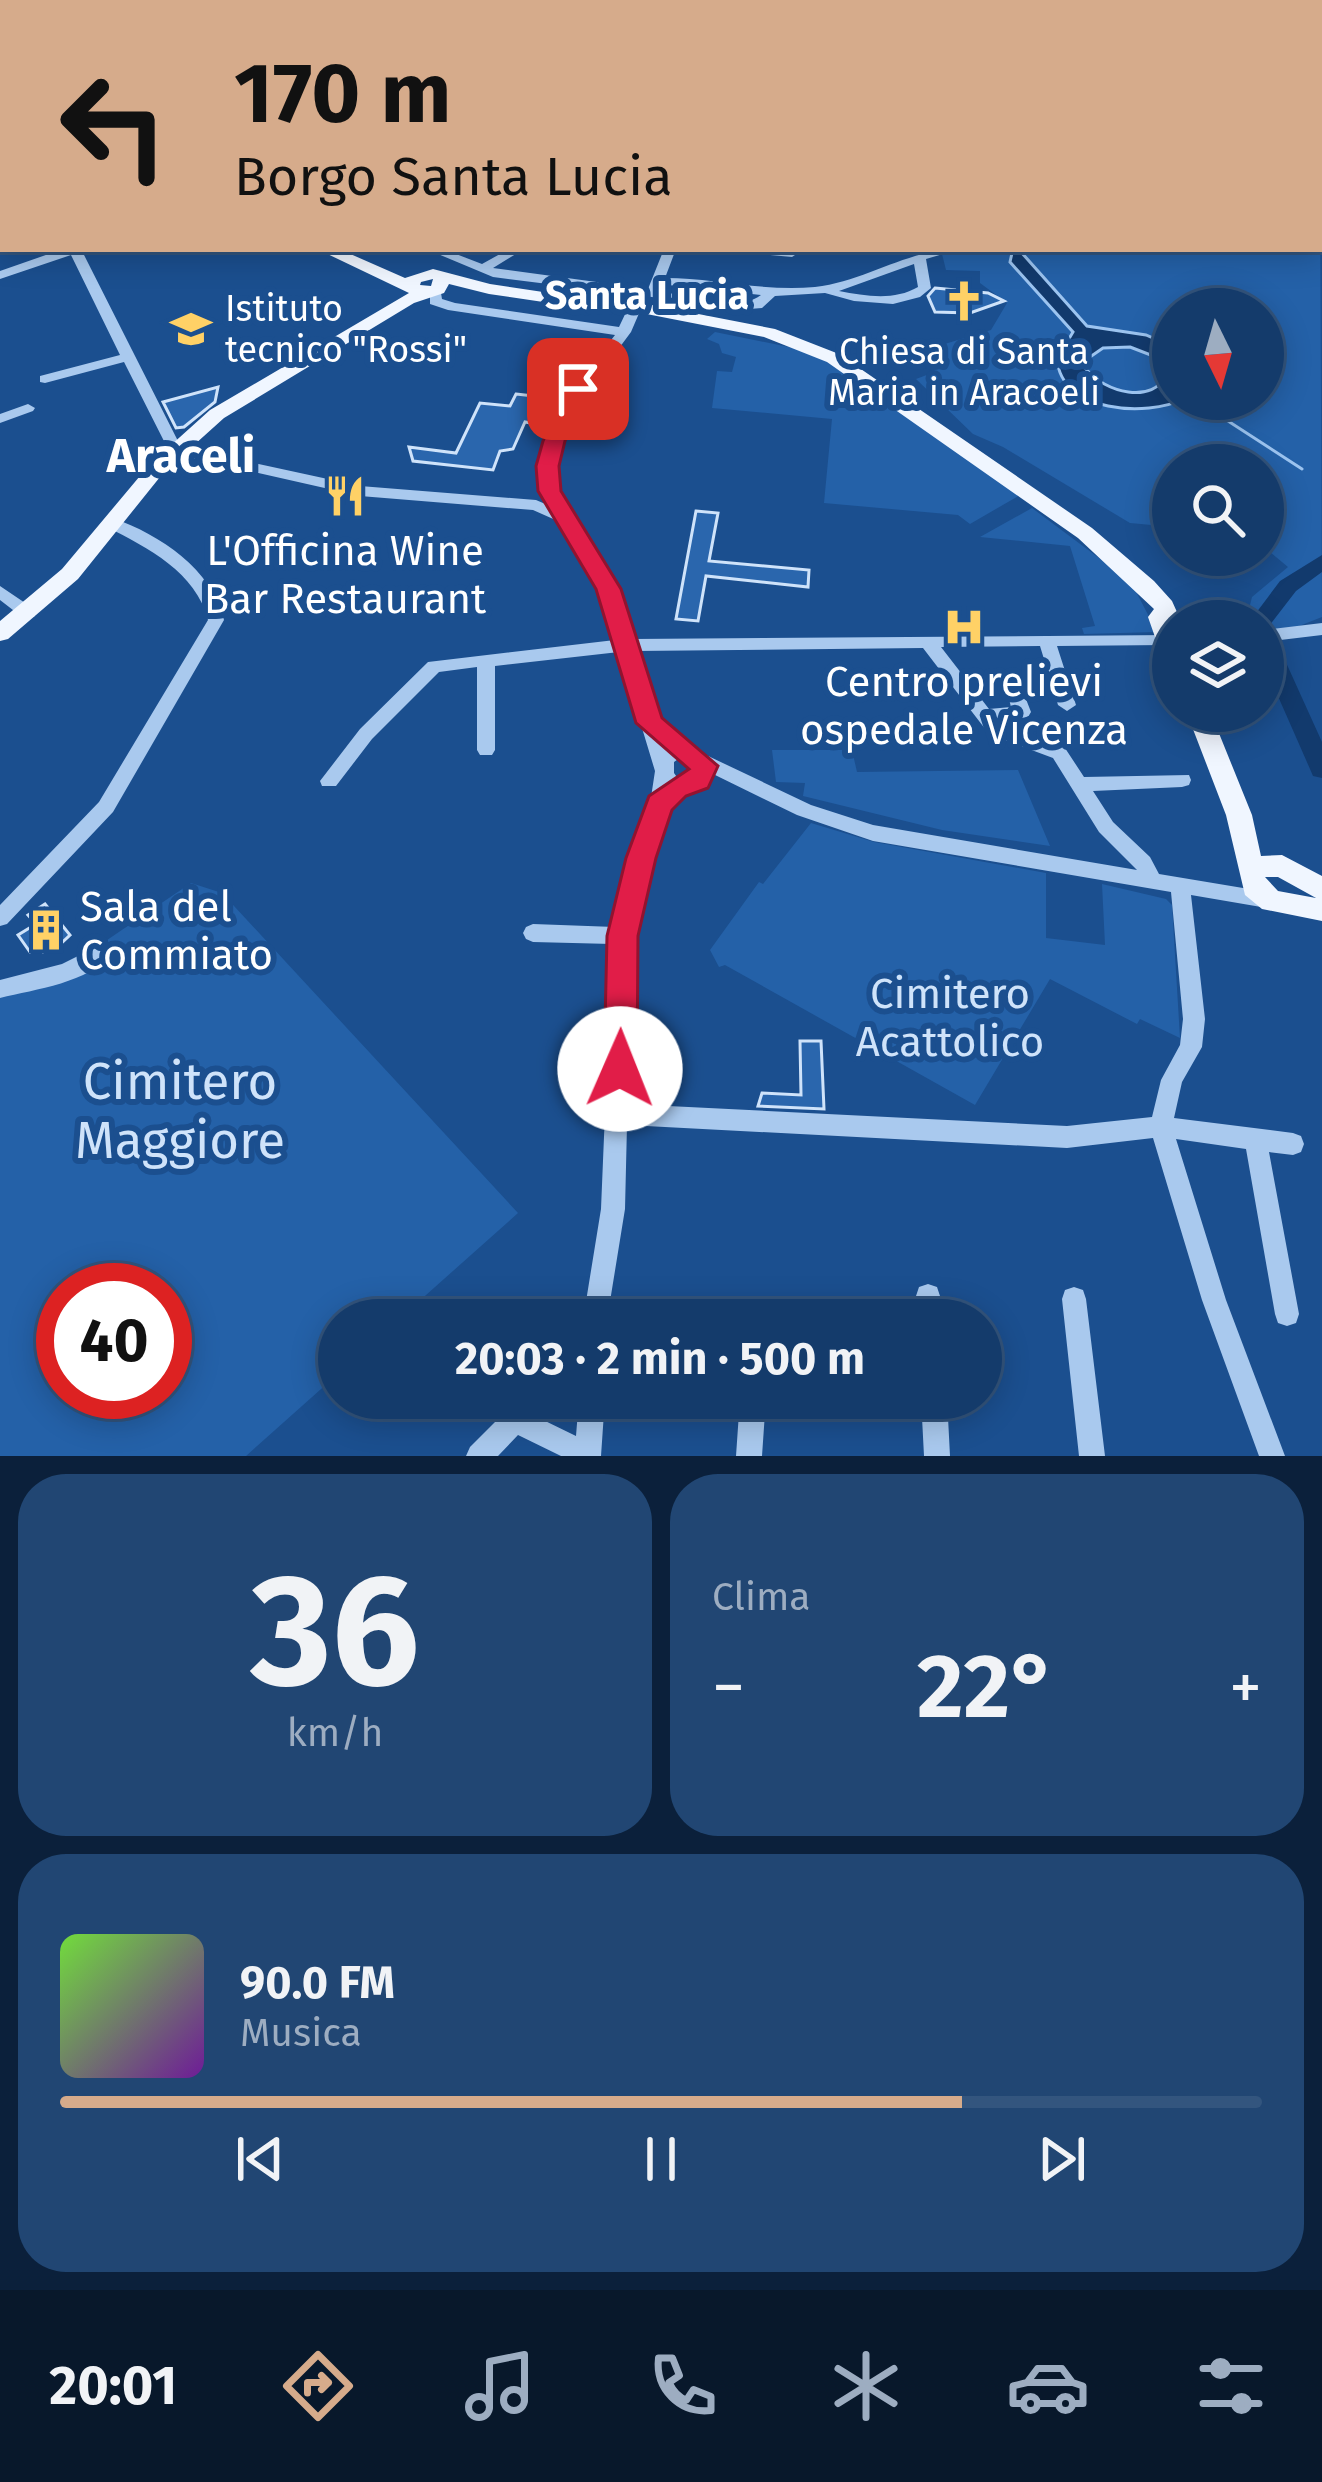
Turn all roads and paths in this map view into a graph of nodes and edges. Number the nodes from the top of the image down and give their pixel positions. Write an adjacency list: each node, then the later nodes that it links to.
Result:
1 (65, 252): 10 (street)
2 (76, 252): 17 (street)
3 (332, 252): 11 (main road)
4 (513, 252): 9 (street)
5 (669, 252): 15 (street)
6 (793, 252): 14 (street)
7 (942, 252): 8 (street)
8 (925, 256): 13 (street); 13 (street)
9 (482, 269): 11 (street); 15 (street)
10 (0, 275)
11 (432, 278): 15 (main road); 16 (street); 21 (main road)
12 (668, 281): 14 (street)
13 (820, 290): 14 (street)
14 (778, 292): 15 (street)
15 (649, 307): 16 (street); 25 (main road)
16 (624, 332): 22 (street)
17 (129, 357): 18 (street); 21 (street)
18 (45, 379)
19 (28, 408): 20 (street)
20 (0, 418)
21 (176, 450): 22 (street); 23 (main road)
22 (544, 504): 33 (street)
23 (113, 523): 26 (main road); 54 (street)
24 (0, 592): 26 (street)
25 (1152, 605)
26 (28, 613): 29 (main road)
27 (1152, 627): 31 (street)
28 (1322, 629): 30 (street)
29 (0, 633)
30 (1284, 635)
31 (1047, 640): 32 (street); 36 (street)
32 (928, 641): 33 (street); 37 (street)
33 (627, 645): 34 (street); 38 (street)
34 (486, 658): 40 (street); 44 (street)
35 (1018, 699): 37 (street)
36 (1067, 705)
37 (985, 716): 45 (street)
38 (650, 723): 41 (street); 42 (street)
39 (1206, 732): 47 (main road)
40 (486, 750)
41 (662, 769): 42 (street); 42 (street); 46 (street)
42 (692, 770): 46 (street); 49 (street)
43 (1182, 780): 45 (street)
44 (329, 781)
45 (1079, 784): 49 (street)
46 (659, 804): 56 (street)
47 (1239, 815): 48 (main road); 52 (main road)
48 (1289, 870): 51 (main road); 52 (main road); 52 (main road)
49 (1152, 880): 50 (street)
50 (1190, 886): 52 (street); 60 (street)
51 (1322, 889)
52 (1265, 891): 53 (main road)
53 (1322, 910)
54 (0, 918)
55 (533, 933): 56 (street)
56 (623, 936): 59 (street)
57 (102, 953): 58 (street)
58 (0, 989)
59 (619, 1114): 60 (street); 63 (street)
60 (1161, 1127): 61 (street); 75 (street)
61 (1256, 1142): 62 (street); 65 (street)
62 (1293, 1144)
63 (598, 1299)
64 (1074, 1299): 74 (street)
65 (1288, 1314)
66 (590, 1419): 70 (street)
67 (752, 1419): 72 (street)
68 (935, 1419): 73 (street)
69 (518, 1420): 70 (street); 71 (street)
70 (587, 1455)
71 (479, 1456)
72 (749, 1456)
73 (937, 1456)
74 (1092, 1456)
75 (1272, 1456)

